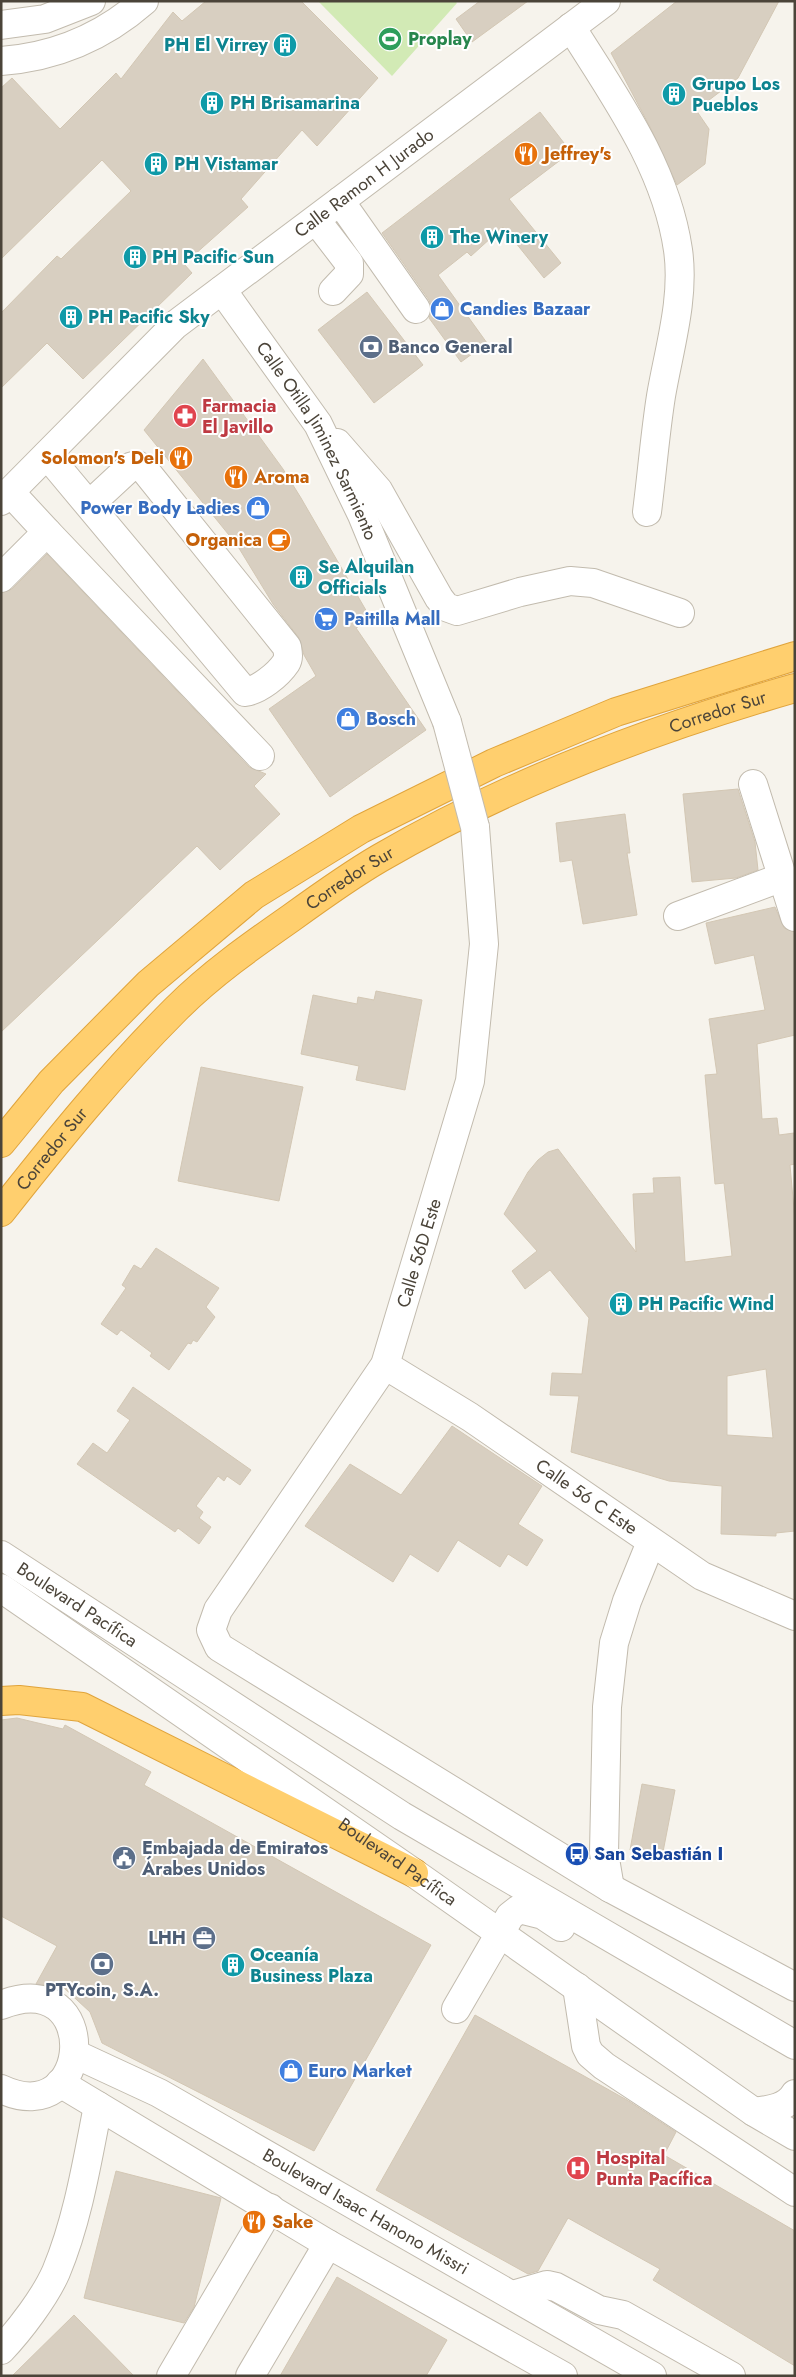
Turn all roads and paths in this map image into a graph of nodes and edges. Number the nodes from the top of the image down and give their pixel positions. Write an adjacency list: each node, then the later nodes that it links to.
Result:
1 (91, 1): 4 (street)
2 (144, 1): 6 (street)
3 (606, 1): 5 (street, Calle Ramon H Jurado)
4 (1, 25)
5 (572, 27): 7 (street, Calle Ramon H Jurado); 16 (street)
6 (1, 61)
7 (340, 201): 8 (street, Calle Ramon H Jurado); 11 (street)
8 (316, 220): 9 (street, Calle Ramon H Jurado); 10 (street)
9 (222, 290): 12 (street, Calle Otilla Jiminez Sarmiento); 13 (street, Calle Ramon H Jurado)
10 (333, 291)
11 (416, 309)
12 (318, 424): 19 (street); 24 (street, Calle Otilla Jiminez Sarmiento, bridge)
13 (47, 456): 14 (street, Calle Ramon H Jurado); 15 (street)
14 (6, 496): 17 (street)
15 (89, 505): 15 (street)
16 (647, 512)
17 (47, 532): 18 (street); 22 (street)
18 (1, 578)
19 (680, 613)
20 (795, 656): 28 (highway, Corredor Sur)
21 (795, 688): 29 (highway, Corredor Sur)
22 (260, 756)
23 (753, 784): 25 (street)
24 (475, 827): 30 (street, Calle 56D Este)
25 (783, 877): 26 (street); 27 (street)
26 (678, 916)
27 (795, 917)
28 (1, 1144)
29 (1, 1212)
30 (385, 1365): 31 (street, Calle 56 C Este); 37 (street, Calle 56D Este)
31 (651, 1542): 34 (street, Calle 56 C Este); 37 (street)
32 (1, 1555): 39 (street, Boulevard Pacífica)
33 (3, 1590): 36 (street, Boulevard Pacífica)
34 (795, 1616)
35 (1, 1702): 36 (highway)
36 (414, 1873): 38 (street, Boulevard Pacífica)
37 (610, 1888): 41 (street)
38 (500, 1932): 39 (street); 40 (street, Boulevard Pacífica); 43 (street)
39 (647, 1959): 44 (street, Boulevard Pacífica)
40 (577, 1987): 50 (street, Boulevard Pacífica); 52 (street)
41 (795, 1987)
42 (1, 2005): 45 (street)
43 (456, 2009)
44 (793, 2046)
45 (75, 2054): 46 (street); 55 (street, Boulevard Isaac Hanono Missri)
46 (60, 2083): 48 (street); 49 (street)
47 (795, 2094): 50 (street)
48 (5, 2098)
49 (98, 2106): 53 (street); 57 (street)
50 (754, 2112): 51 (street, Boulevard Pacífica)
51 (795, 2136)
52 (795, 2192)
53 (270, 2208): 54 (street); 58 (street)
54 (328, 2244): 56 (street); 59 (street)
55 (513, 2295): 62 (street, Boulevard Isaac Hanono Missri); 63 (street)
56 (467, 2322): 60 (street); 61 (street)
57 (1, 2350)
58 (171, 2376)
59 (250, 2376)
60 (524, 2376)
61 (563, 2376)
62 (652, 2376)
63 (731, 2376)

